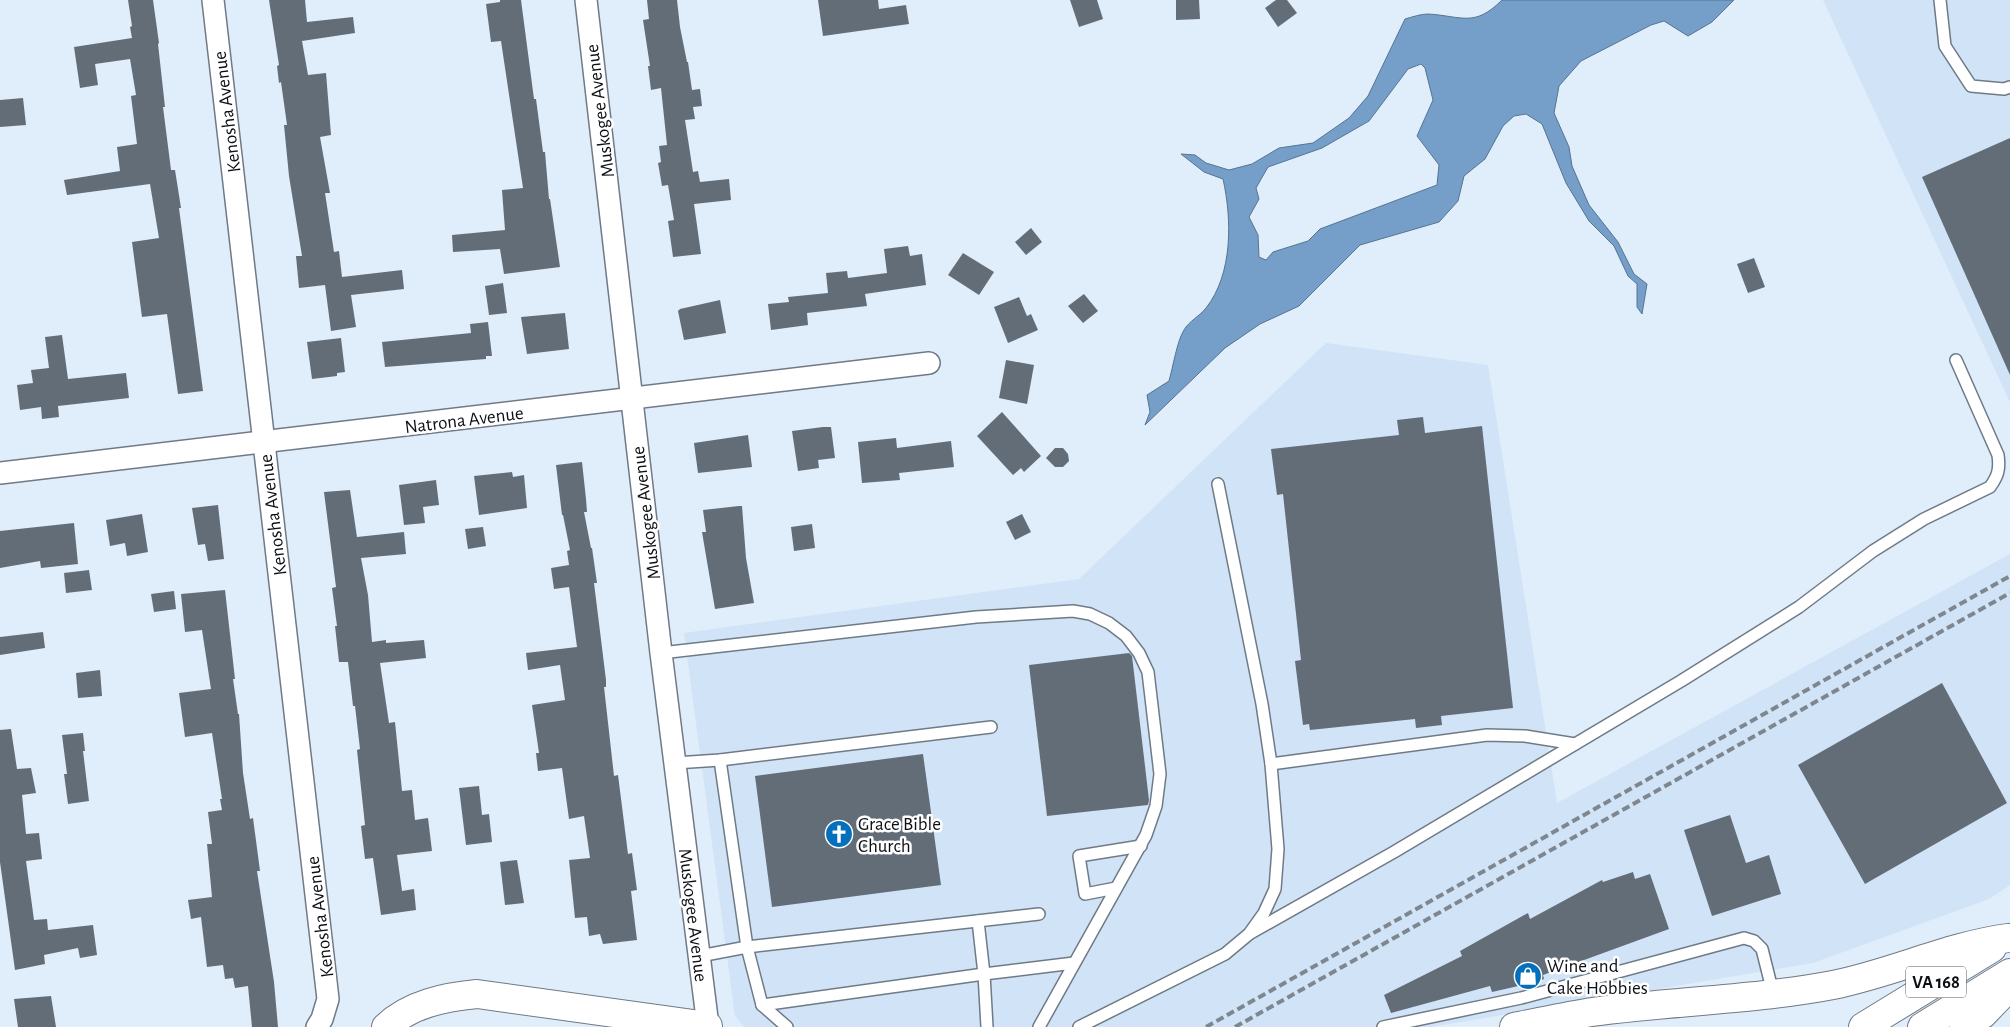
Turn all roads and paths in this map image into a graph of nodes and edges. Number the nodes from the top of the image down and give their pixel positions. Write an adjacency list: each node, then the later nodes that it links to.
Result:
1 (213, 0): 8 (street, Kenosha Avenue)
2 (586, 0): 7 (street, Muskogee Avenue)
3 (1940, 0): 4 (lane)
4 (2010, 87)
5 (1956, 360): 13 (lane)
6 (929, 363): 7 (street, Natrona Avenue)
7 (632, 399): 8 (street, Natrona Avenue); 11 (street, Muskogee Avenue)
8 (264, 442): 9 (street, Natrona Avenue); 33 (street, Kenosha Avenue)
9 (0, 473)
10 (1218, 484): 16 (lane)
11 (662, 653): 15 (street, Muskogee Avenue); 17 (lane)
12 (991, 727): 14 (lane)
13 (1575, 744): 16 (lane); 21 (lane)
14 (720, 760): 15 (lane); 23 (lane)
15 (675, 763): 24 (street, Muskogee Avenue)
16 (1271, 764): 21 (lane)
17 (1141, 846): 18 (lane); 18 (lane)
18 (1116, 888): 25 (lane)
19 (1039, 914): 20 (lane)
20 (978, 921): 23 (lane); 26 (lane)
21 (1249, 934): 39 (lane)
22 (2009, 937): 29 (highway); 42 (highway, VA 168)
23 (747, 947): 24 (lane); 31 (lane)
24 (700, 956): 32 (street, Muskogee Avenue)
25 (1074, 964): 26 (lane); 38 (lane)
26 (984, 974): 31 (lane); 37 (lane)
27 (2010, 974): 43 (highway, VA 168)
28 (2010, 986): 44 (highway)
29 (1773, 993): 40 (lane); 41 (highway)
30 (433, 1003): 32 (highway); 34 (highway); 35 (highway)
31 (762, 1005): 36 (lane)
32 (709, 1026)
33 (317, 1027)
34 (386, 1027)
35 (411, 1027)
36 (787, 1027)
37 (987, 1027)
38 (1039, 1027)
39 (1078, 1027)
40 (1383, 1027)
41 (1521, 1027)
42 (1863, 1027)
43 (1922, 1027)
44 (1964, 1027)

